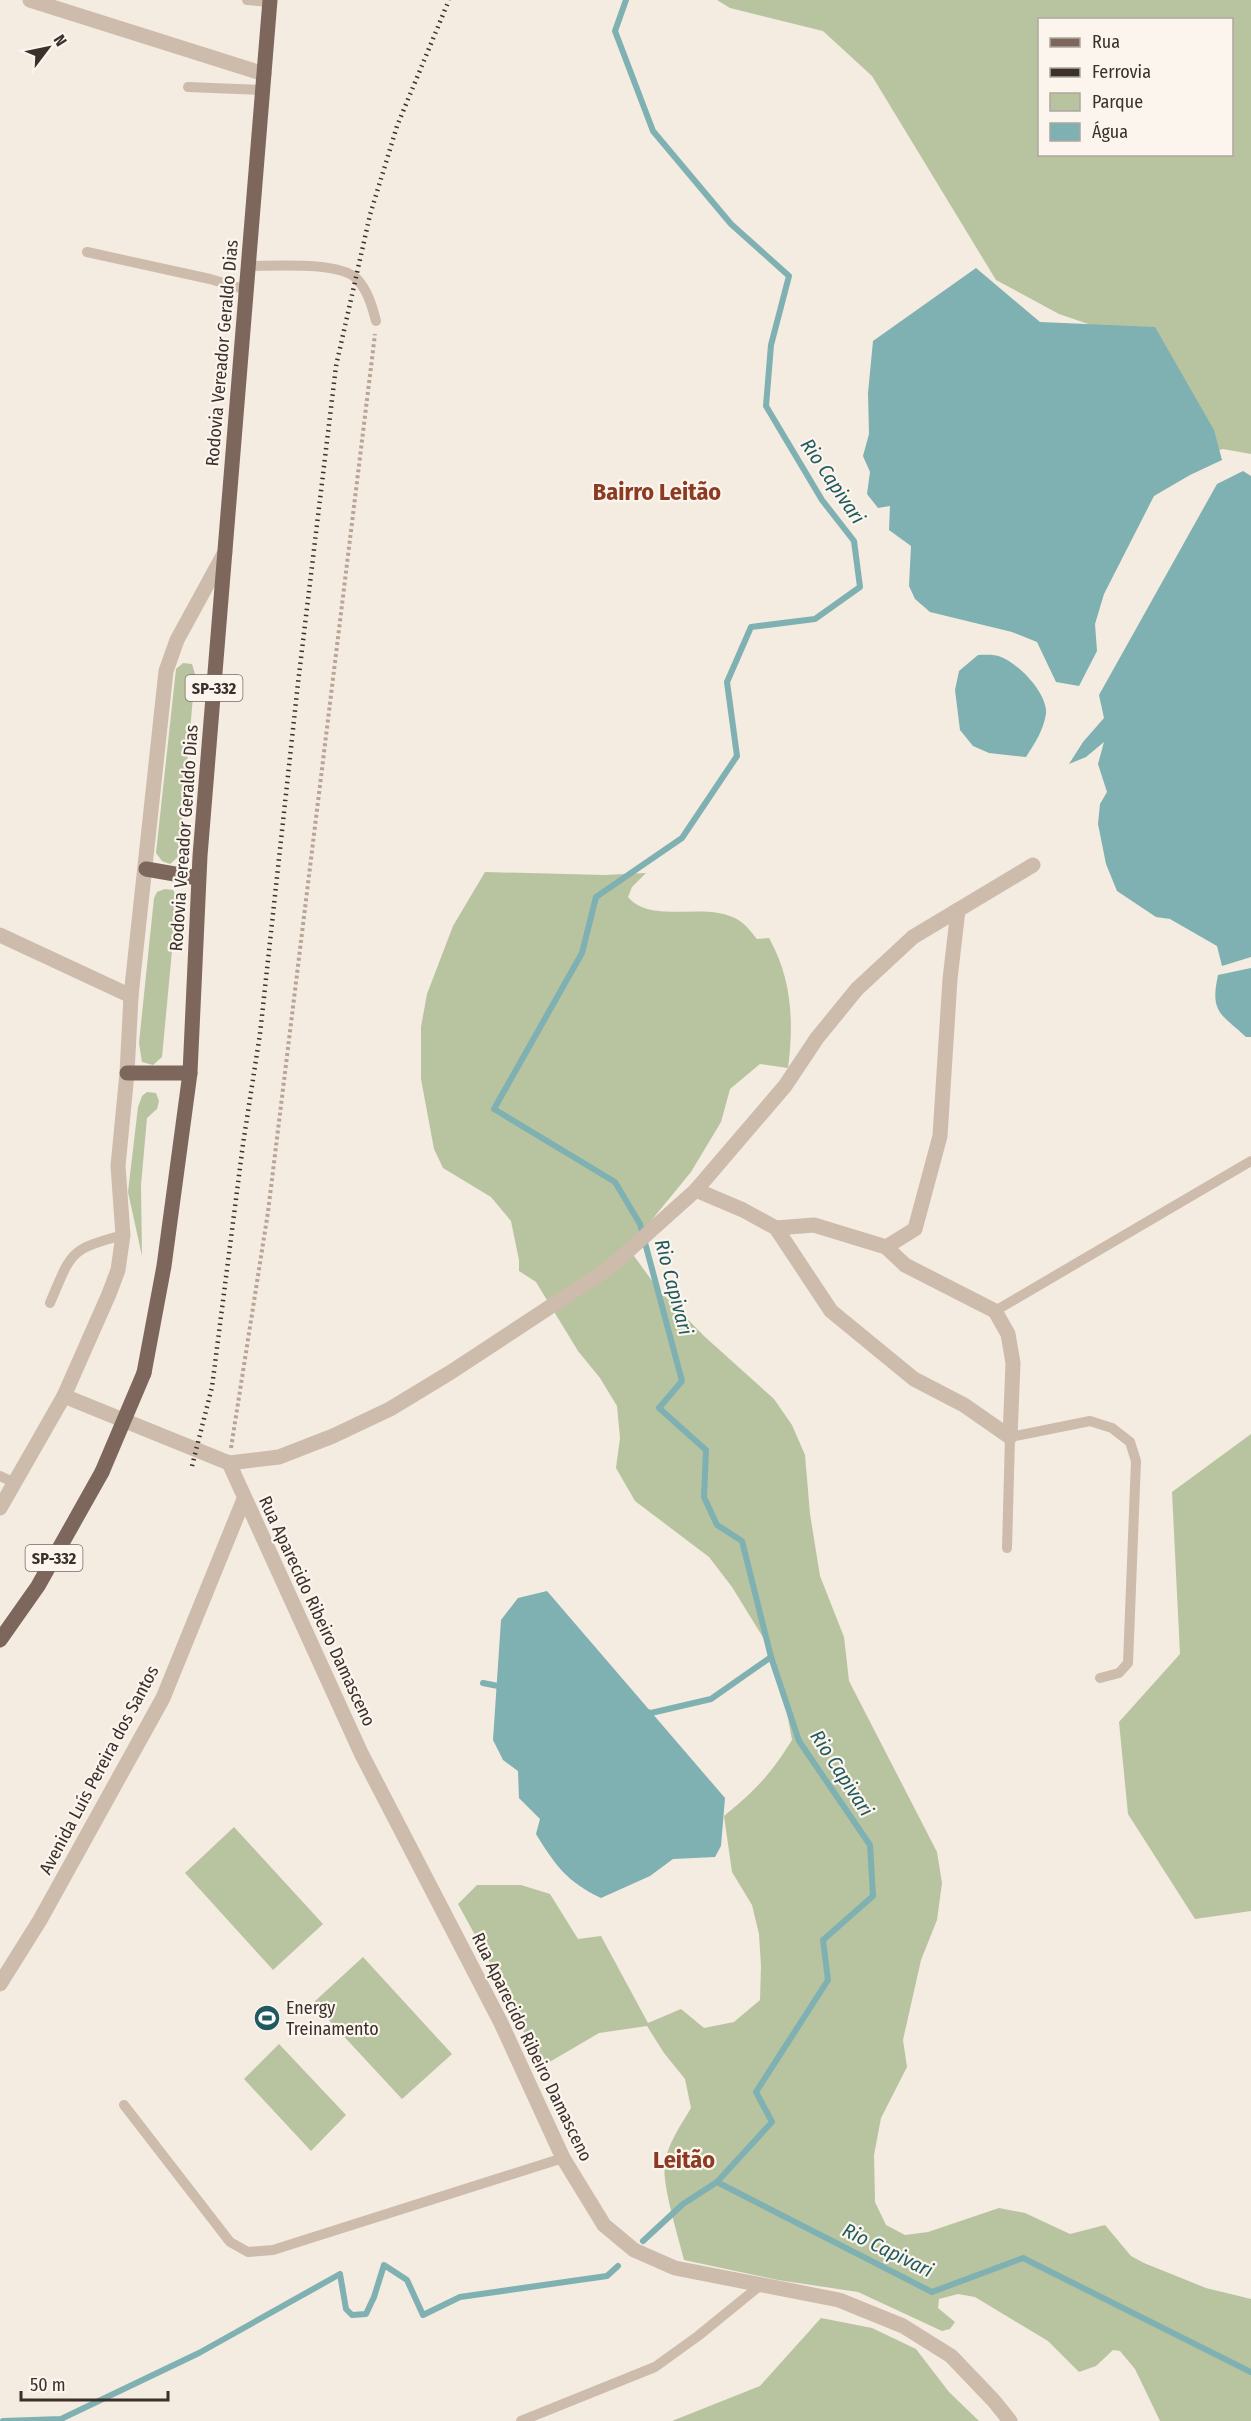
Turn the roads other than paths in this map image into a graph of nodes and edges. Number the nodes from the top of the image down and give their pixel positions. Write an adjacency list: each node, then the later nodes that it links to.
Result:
1 (30, 0): 4 (street)
2 (247, 0): 3 (lane)
3 (270, 1): 4 (main road, Rodovia Vereador Geraldo Dias / SP-332)
4 (264, 74): 6 (main road, Rodovia Vereador Geraldo Dias / SP-332)
5 (188, 87): 6 (lane)
6 (263, 90): 8 (main road, Rodovia Vereador Geraldo Dias / SP-332)
7 (87, 252): 9 (lane)
8 (249, 266): 9 (main road, Rodovia Vereador Geraldo Dias / SP-332); 10 (lane)
9 (247, 290): 11 (main road, Rodovia Vereador Geraldo Dias / SP-332)
10 (376, 321)
11 (226, 551): 13 (street); 14 (main road, Rodovia Vereador Geraldo Dias / SP-332)
12 (1033, 865): 15 (street)
13 (146, 869): 14 (main road); 17 (street)
14 (198, 878): 19 (main road, Rodovia Vereador Geraldo Dias / SP-332)
15 (958, 910): 21 (street); 24 (street)
16 (0, 935): 17 (street)
17 (131, 996): 18 (street)
18 (127, 1073): 19 (main road); 23 (street)
19 (190, 1073): 35 (main road, Rodovia Vereador Geraldo Dias / SP-332, bridge)
20 (1251, 1161): 26 (lane)
21 (696, 1190): 22 (street); 29 (street)
22 (776, 1228): 24 (street); 28 (street)
23 (123, 1235): 25 (lane); 27 (street)
24 (886, 1247): 26 (street)
25 (50, 1303)
26 (995, 1311): 28 (street)
27 (64, 1396): 29 (street); 31 (street)
28 (1010, 1437): 34 (lane); 36 (lane)
29 (223, 1462): 32 (street, Rua Aparecido Ribeiro Damasceno)
30 (0, 1476): 31 (lane)
31 (15, 1483): 33 (street)
32 (244, 1499): 37 (street, Avenida Luís Pereira dos Santos); 39 (street, Rua Aparecido Ribeiro Damasceno)
33 (0, 1508)
34 (1007, 1548)
35 (0, 1640)
36 (1100, 1678)
37 (0, 1984)
38 (124, 2105): 39 (lane)
39 (563, 2158): 40 (street, Rua Aparecido Ribeiro Damasceno)
40 (762, 2284): 41 (lane); 42 (street, Rua Aparecido Ribeiro Damasceno)
41 (521, 2421)
42 (1010, 2421)

